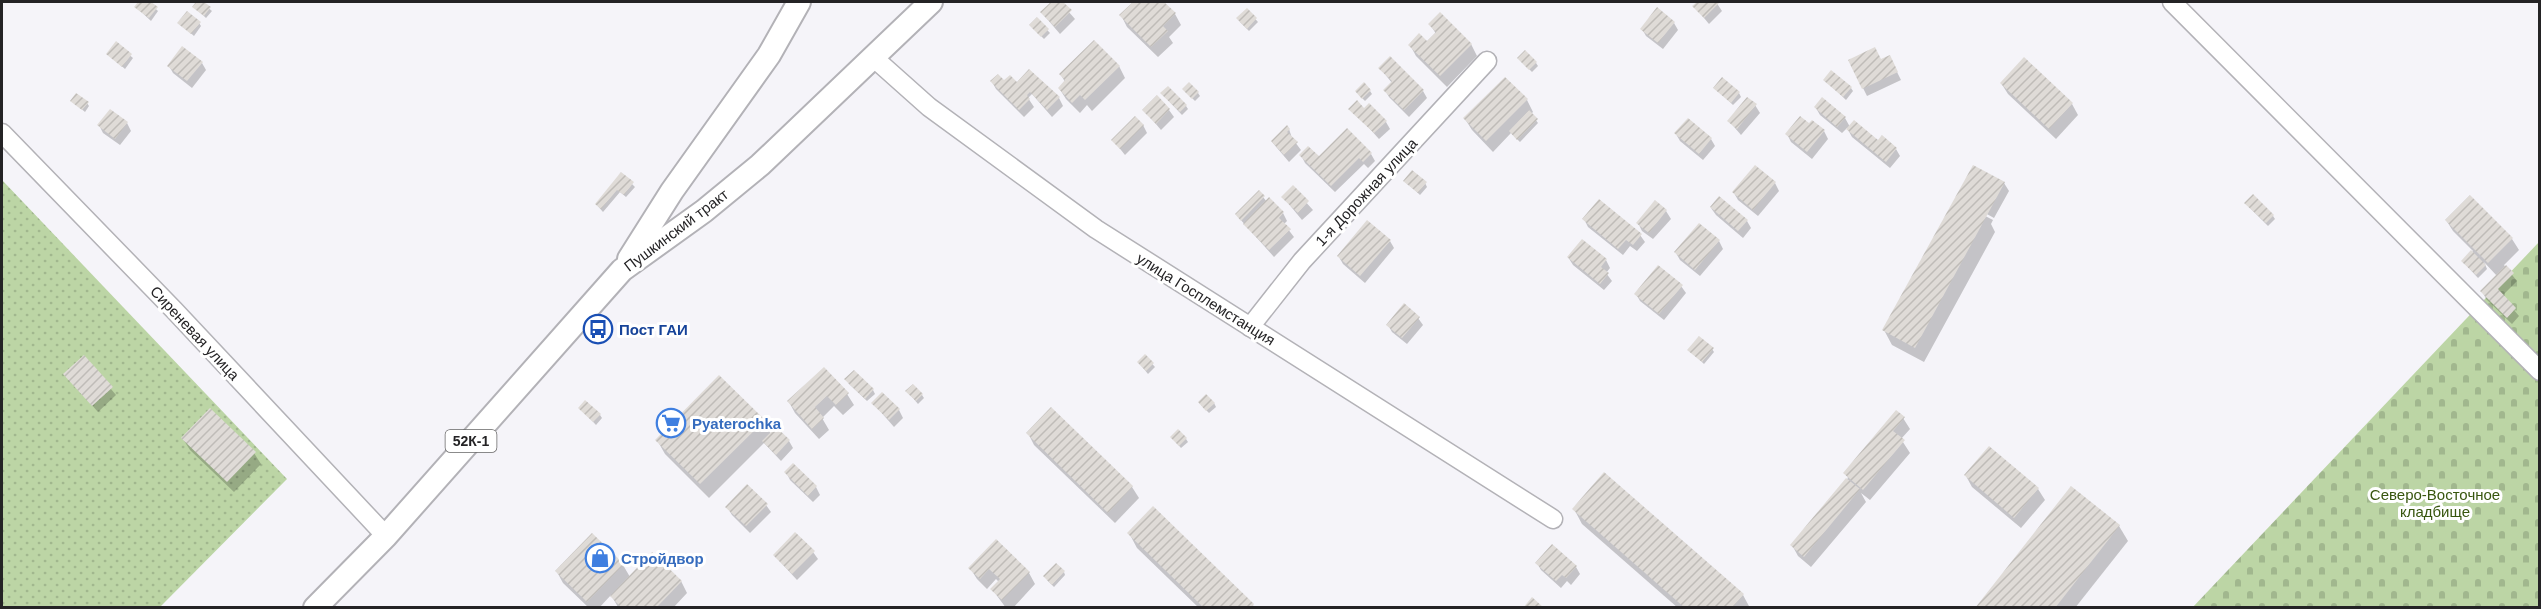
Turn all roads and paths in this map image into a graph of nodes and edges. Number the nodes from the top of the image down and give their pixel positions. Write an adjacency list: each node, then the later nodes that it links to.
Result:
1 (799, 2): 7 (main road, 52К-1)
2 (931, 2): 4 (main road, Пушкинский тракт)
3 (2172, 2): 9 (street)
4 (874, 58): 7 (main road, Пушкинский тракт); 8 (street, улица Госплемстанция)
5 (1487, 61): 8 (street, 1-я Дорожная улица)
6 (2, 133): 11 (street, Сиреневая улица)
7 (622, 270): 11 (main road, Пушкинский тракт / 52К-1)
8 (1250, 327): 10 (street, улица Госплемстанция)
9 (2540, 371)
10 (1553, 519)
11 (386, 536): 12 (main road, Пушкинский тракт / 52К-1)
12 (315, 608)

